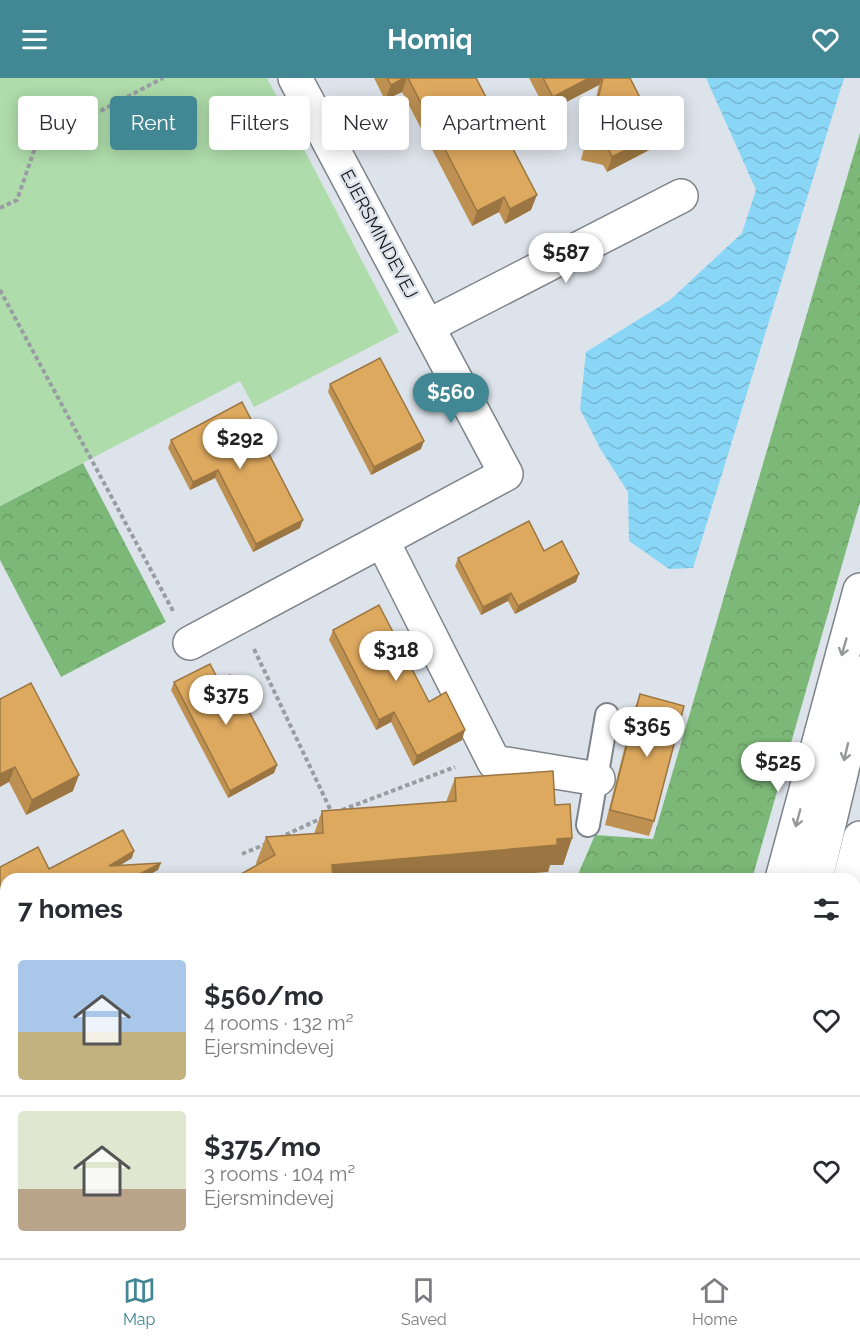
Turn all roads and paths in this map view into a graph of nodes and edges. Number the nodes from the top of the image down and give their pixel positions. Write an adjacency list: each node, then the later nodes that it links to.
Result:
1 (163, 78): 4 (path)
2 (295, 78): 6 (street, EJERSMINDEVEJ)
3 (681, 196): 6 (street)
4 (0, 208)
5 (0, 290): 10 (path)
6 (428, 326): 7 (street, EJERSMINDEVEJ)
7 (383, 542): 9 (street, EJERSMINDEVEJ); 13 (street)
8 (860, 590): 19 (street, one-way to 19)
9 (239, 618): 10 (street, EJERSMINDEVEJ); 15 (path)
10 (190, 643)
11 (860, 673): 20 (street, one-way to 20)
12 (607, 715): 14 (lane)
13 (494, 762): 14 (street); 15 (path)
14 (598, 778): 16 (lane)
15 (332, 814): 18 (path)
16 (588, 825)
17 (860, 837): 21 (street)
18 (242, 854)
19 (784, 873)
20 (817, 873)
21 (851, 873)

